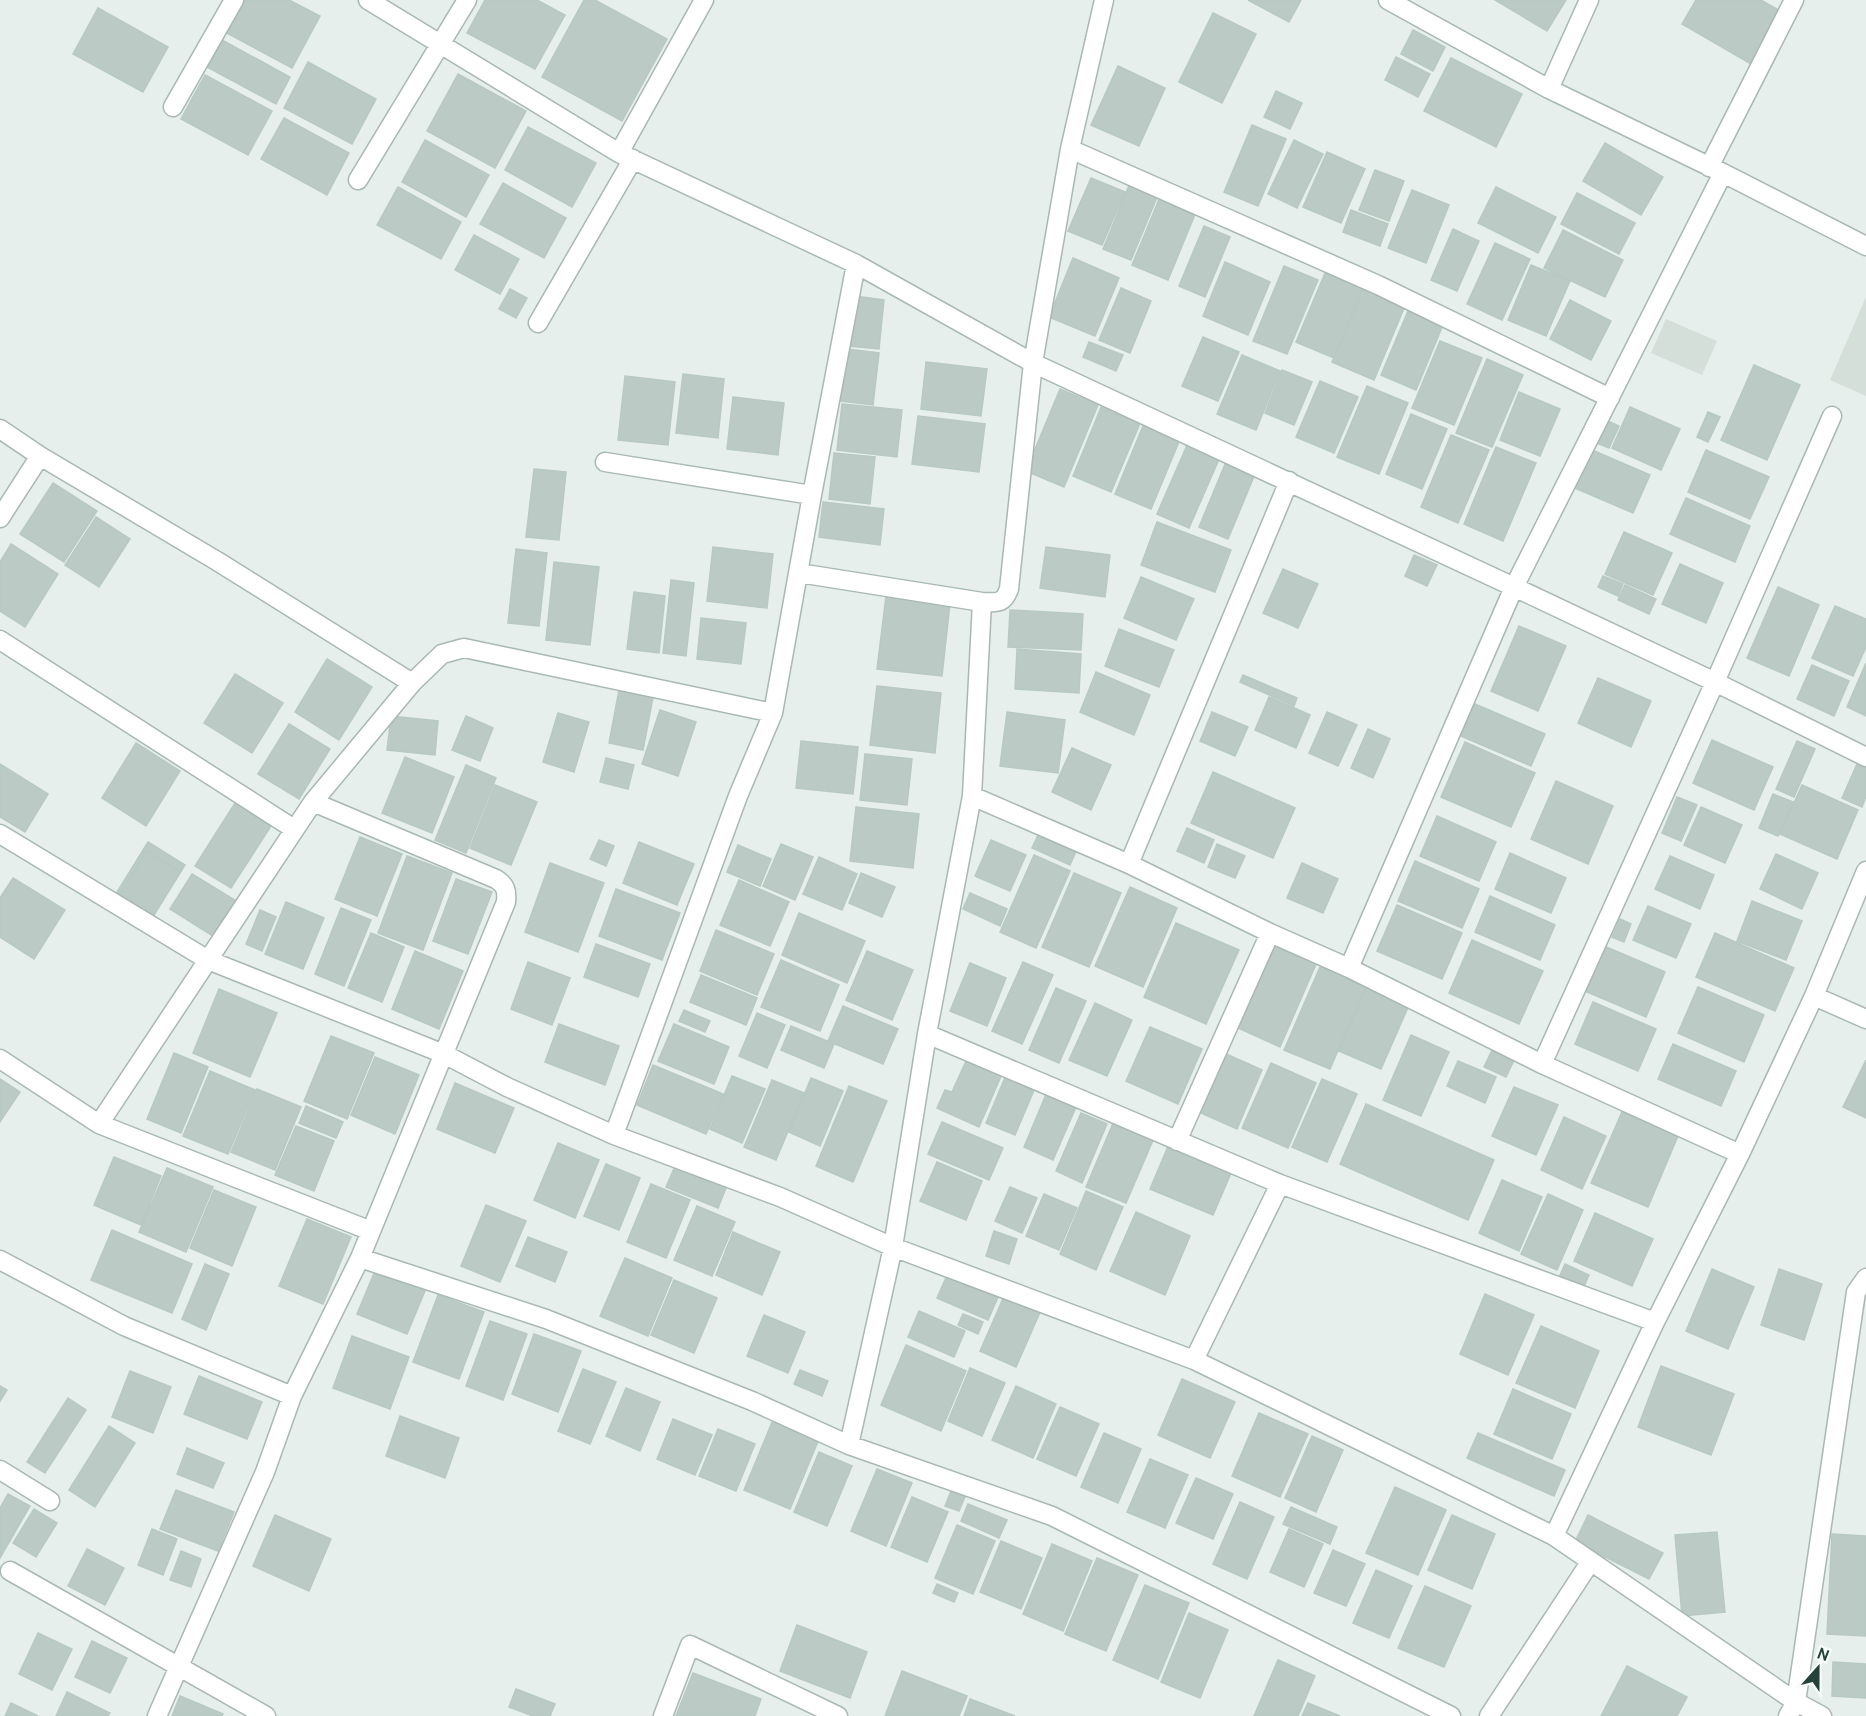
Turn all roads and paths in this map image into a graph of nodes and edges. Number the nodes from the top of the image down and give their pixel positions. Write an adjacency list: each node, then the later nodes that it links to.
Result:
1 (234, 0): 12 (street)
2 (369, 0): 10 (street)
3 (467, 0): 10 (street)
4 (704, 0): 14 (street)
5 (1104, 0): 13 (street)
6 (1388, 0): 9 (street)
7 (1589, 0): 11 (street)
8 (1794, 0): 15 (street)
9 (1412, 6): 11 (street)
10 (440, 44): 14 (street); 16 (street)
11 (1549, 89): 15 (street)
12 (173, 107)
13 (1070, 148): 20 (street); 21 (street)
14 (626, 156): 18 (street); 19 (street)
15 (1716, 170): 17 (street); 21 (street)
16 (358, 180)
17 (1866, 246)
18 (856, 264): 20 (street); 27 (street)
19 (538, 323)
20 (1033, 363): 26 (street); 31 (street)
21 (1610, 398): 30 (street)
22 (1832, 416): 33 (street)
23 (0, 429): 24 (street)
24 (40, 456): 28 (street); 34 (street)
25 (605, 462): 27 (street)
26 (1288, 481): 30 (street); 41 (street)
27 (812, 495): 29 (street)
28 (0, 518)
29 (799, 573): 31 (street); 35 (street)
30 (1514, 587): 33 (street); 45 (street)
31 (981, 602): 37 (street)
32 (0, 640): 39 (street)
33 (1715, 682): 36 (street); 51 (street)
34 (412, 683): 35 (street); 38 (street)
35 (773, 713): 53 (street)
36 (1866, 758)
37 (972, 796): 41 (street); 48 (street)
38 (313, 802): 39 (street); 49 (street)
39 (294, 830): 44 (street)
40 (0, 834): 44 (street)
41 (1130, 864): 43 (street)
42 (1866, 871): 46 (street)
43 (1270, 933): 45 (street); 54 (street)
44 (208, 960): 49 (street); 52 (street)
45 (1349, 968): 51 (street)
46 (1814, 996): 47 (street); 55 (street)
47 (1866, 1019)
48 (927, 1034): 54 (street); 58 (street)
49 (444, 1054): 53 (street); 57 (street)
50 (0, 1059): 52 (street)
51 (1542, 1064): 55 (street)
52 (99, 1124): 57 (street)
53 (614, 1135): 58 (street)
54 (1177, 1141): 56 (street)
55 (1740, 1155): 62 (street)
56 (1280, 1184): 62 (street); 63 (street)
57 (371, 1231): 59 (street)
58 (893, 1247): 63 (street); 65 (street)
59 (360, 1258): 64 (street); 65 (street)
60 (0, 1261): 64 (street)
61 (1866, 1278): 72 (street)
62 (1655, 1323): 68 (street)
63 (1194, 1360): 68 (street)
64 (292, 1396): 71 (street)
65 (849, 1445): 77 (street)
66 (0, 1470): 67 (street)
67 (50, 1501)
68 (1554, 1536): 69 (street)
69 (1591, 1561): 72 (street); 78 (street)
70 (10, 1571): 71 (street)
71 (179, 1666): 73 (street); 74 (street)
72 (1792, 1709): 79 (street)
73 (157, 1716)
74 (266, 1716)
75 (663, 1716): 76 (street)
76 (838, 1716)
77 (1451, 1716)
78 (1489, 1716)
79 (1822, 1716)

